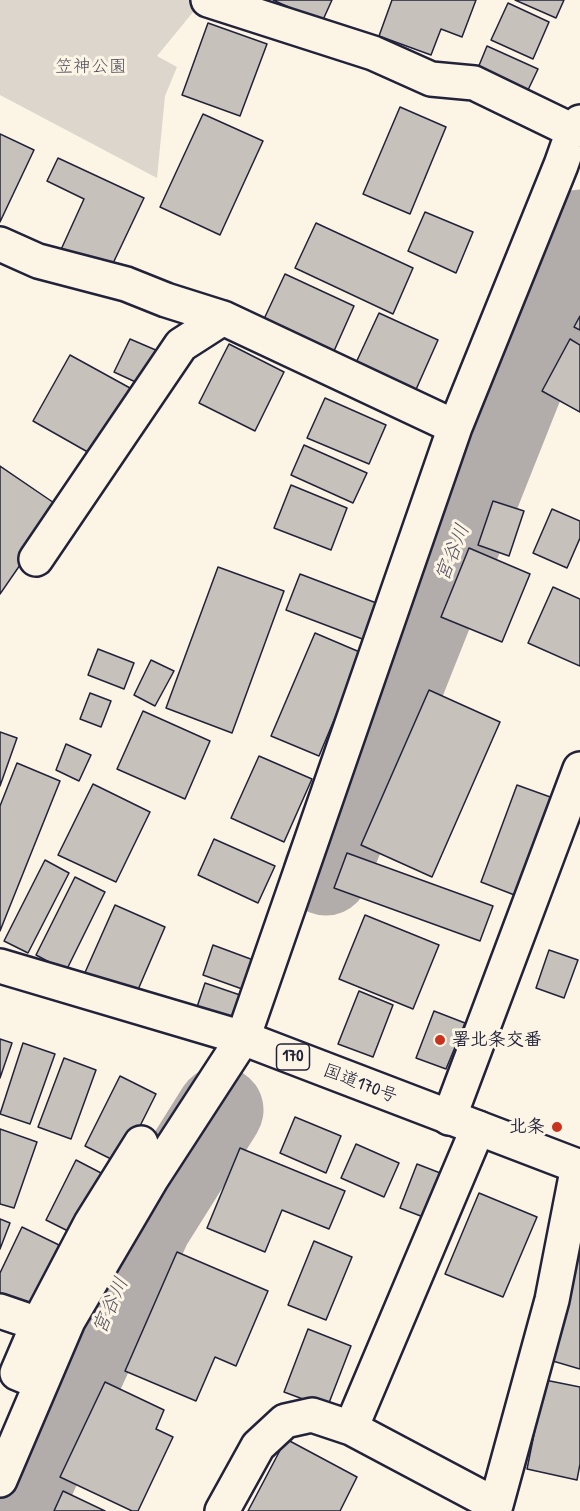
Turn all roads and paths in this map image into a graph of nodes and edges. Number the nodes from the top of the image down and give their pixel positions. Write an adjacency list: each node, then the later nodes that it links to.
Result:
1 (208, 0): 2 (main road)
2 (577, 126): 5 (main road)
3 (0, 244): 4 (main road)
4 (223, 318): 5 (main road); 6 (main road)
5 (455, 427): 9 (main road)
6 (36, 559)
7 (580, 769): 10 (main road)
8 (0, 966): 9 (main road, 国道170号 / 170)
9 (243, 1038): 10 (main road, 国道170号 / 170); 15 (main road)
10 (464, 1123): 12 (main road, 国道170号 / 170); 16 (main road)
11 (141, 1143): 14 (main road)
12 (579, 1167): 16 (main road)
13 (0, 1311): 14 (main road)
14 (38, 1324): 15 (main road)
15 (41, 1383): 17 (main road)
16 (351, 1428): 18 (main road)
17 (0, 1480)
18 (222, 1511)

